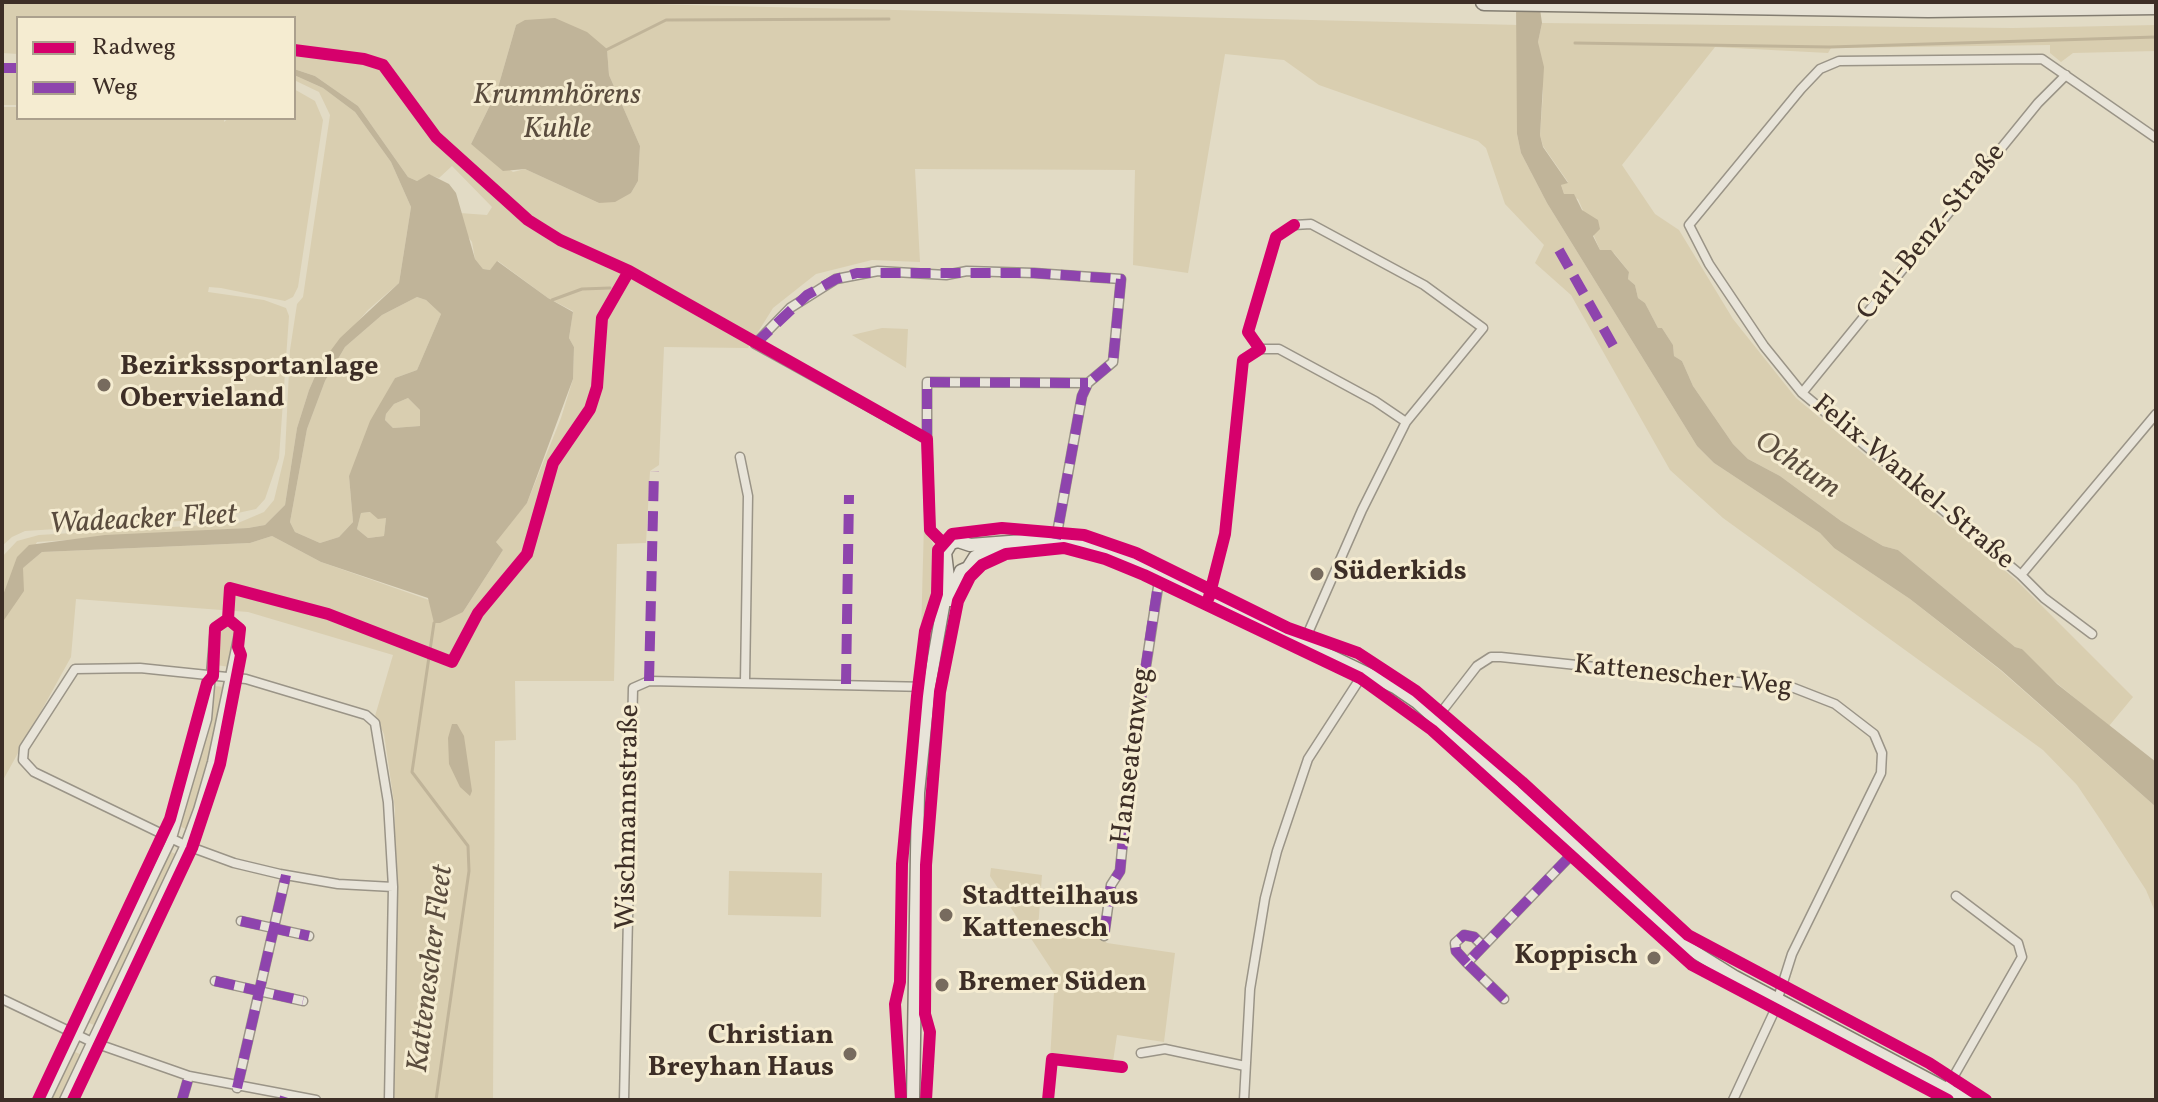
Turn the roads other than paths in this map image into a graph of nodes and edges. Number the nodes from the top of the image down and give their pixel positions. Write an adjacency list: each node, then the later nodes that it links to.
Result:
1 (1484, 2): 2 (highway)
2 (1508, 2): 3 (highway)
3 (1554, 3): 4 (highway)
4 (2156, 6)
5 (2066, 75): 6 (street); 10 (street, Carl-Benz-Straße); 10 (street, Felix-Wankel-Straße)
6 (2156, 138)
7 (1294, 225): 12 (street)
8 (1260, 349): 12 (street)
9 (1088, 383): 13 (street); 13 (street); 15 (street)
10 (1802, 393): 21 (street, Felix-Wankel-Straße)
11 (2156, 414): 21 (street, Felix-Wankel-Straße)
12 (1406, 422): 24 (street)
13 (927, 439): 16 (street)
14 (740, 457): 28 (street)
15 (1056, 539): 17 (street); 20 (street)
16 (947, 548): 17 (street); 18 (street)
17 (972, 551): 19 (street)
18 (947, 564): 19 (street); 22 (street)
19 (961, 571): 22 (street)
20 (1160, 574): 24 (street); 40 (street, Hanseatenweg)
21 (2021, 575): 23 (street, Felix-Wankel-Straße)
22 (943, 618): 29 (street)
23 (2092, 634)
24 (1304, 642): 25 (street)
25 (1365, 671): 30 (street); 52 (street)
26 (213, 676): 27 (street); 27 (street); 31 (street); 31 (street)
27 (230, 678): 32 (street); 35 (street)
28 (745, 682): 29 (street, Wischmannstraße); 62 (street, Wischmannstraße)
29 (929, 687): 63 (street)
30 (1436, 719): 33 (street); 47 (street, Kattenescher Weg)
31 (172, 838): 32 (street); 49 (street)
32 (185, 845): 34 (street); 50 (street)
33 (1577, 849): 41 (street); 47 (street)
34 (286, 875): 35 (street); 38 (street)
35 (393, 887): 61 (street)
36 (1956, 896): 55 (street)
37 (241, 921): 38 (street)
38 (275, 928): 39 (street); 44 (street)
39 (309, 936)
40 (1104, 936)
41 (1483, 946): 42 (street); 42 (street)
42 (1467, 963): 46 (street)
43 (215, 981): 44 (street)
44 (259, 991): 48 (street); 54 (street)
45 (2, 999): 49 (street)
46 (1504, 999)
47 (1778, 999): 55 (street); 65 (street, Kattenescher Weg)
48 (303, 1001)
49 (77, 1036): 50 (street); 57 (street)
50 (92, 1042): 53 (street); 58 (street)
51 (1141, 1053): 52 (street)
52 (1245, 1066): 64 (street)
53 (189, 1076): 54 (street); 59 (street)
54 (237, 1088): 56 (street)
55 (1947, 1088): 66 (street)
56 (285, 1098): 60 (street)
57 (46, 1100)
58 (64, 1100)
59 (182, 1100)
60 (316, 1100)
61 (389, 1100)
62 (624, 1100)
63 (913, 1100)
64 (1244, 1100)
65 (1733, 1100)
66 (1967, 1100)

